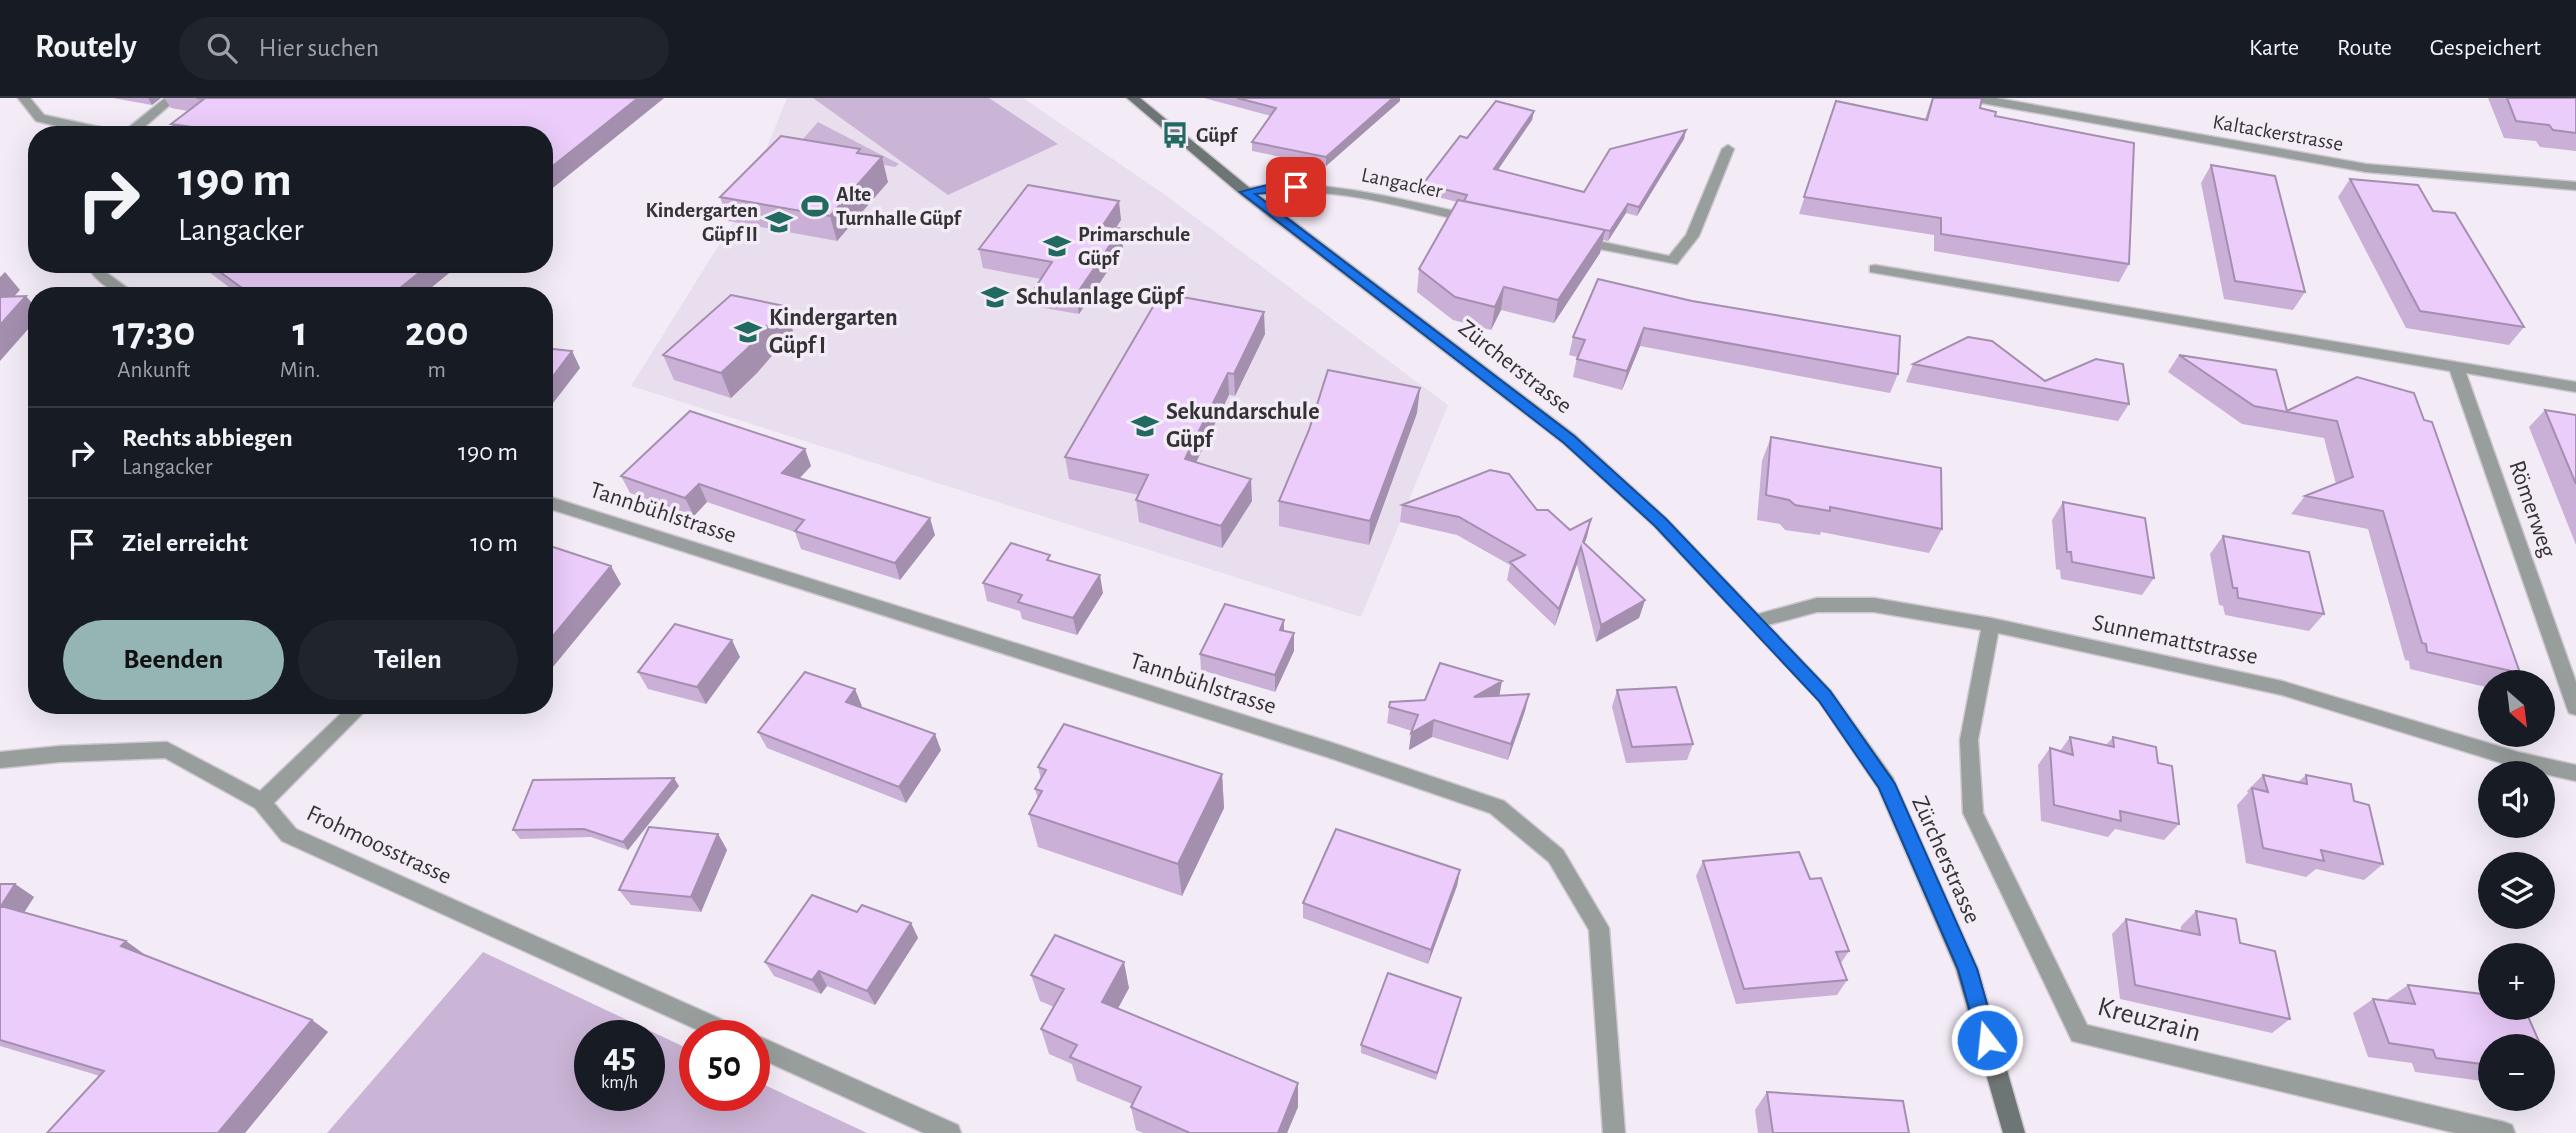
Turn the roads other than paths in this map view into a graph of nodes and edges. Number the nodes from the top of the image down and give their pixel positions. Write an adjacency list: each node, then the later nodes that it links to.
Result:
1 (24, 98): 6 (street)
2 (172, 98): 7 (street)
3 (1133, 98): 10 (main road, Zürcherstrasse)
4 (1976, 98): 5 (street, Kaltackerstrasse)
5 (2041, 104): 9 (street, Kaltackerstrasse)
6 (69, 126)
7 (138, 126)
8 (1728, 149): 12 (street)
9 (2576, 186)
10 (1245, 192): 11 (street, Langacker); 19 (main road, Zürcherstrasse)
11 (1488, 222)
12 (1567, 239)
13 (1875, 268): 16 (street)
14 (98, 273): 15 (street)
15 (118, 287)
16 (2456, 367): 17 (street); 21 (street, Römerweg)
17 (2576, 387)
18 (553, 504): 29 (street, Tannbühlstrasse)
19 (1757, 621): 20 (street, Sunnemattstrasse); 30 (main road, Zürcherstrasse)
20 (1991, 625): 24 (street, Sunnemattstrasse); 31 (street, Kreuzrain)
21 (2576, 708)
22 (353, 714): 25 (street)
23 (0, 760): 25 (street, Frohmoosstrasse)
24 (2576, 773)
25 (262, 802): 26 (street, Frohmoosstrasse)
26 (699, 1020)
27 (770, 1052): 28 (street)
28 (950, 1133)
29 (1614, 1133)
30 (2014, 1133)
31 (2504, 1133)

